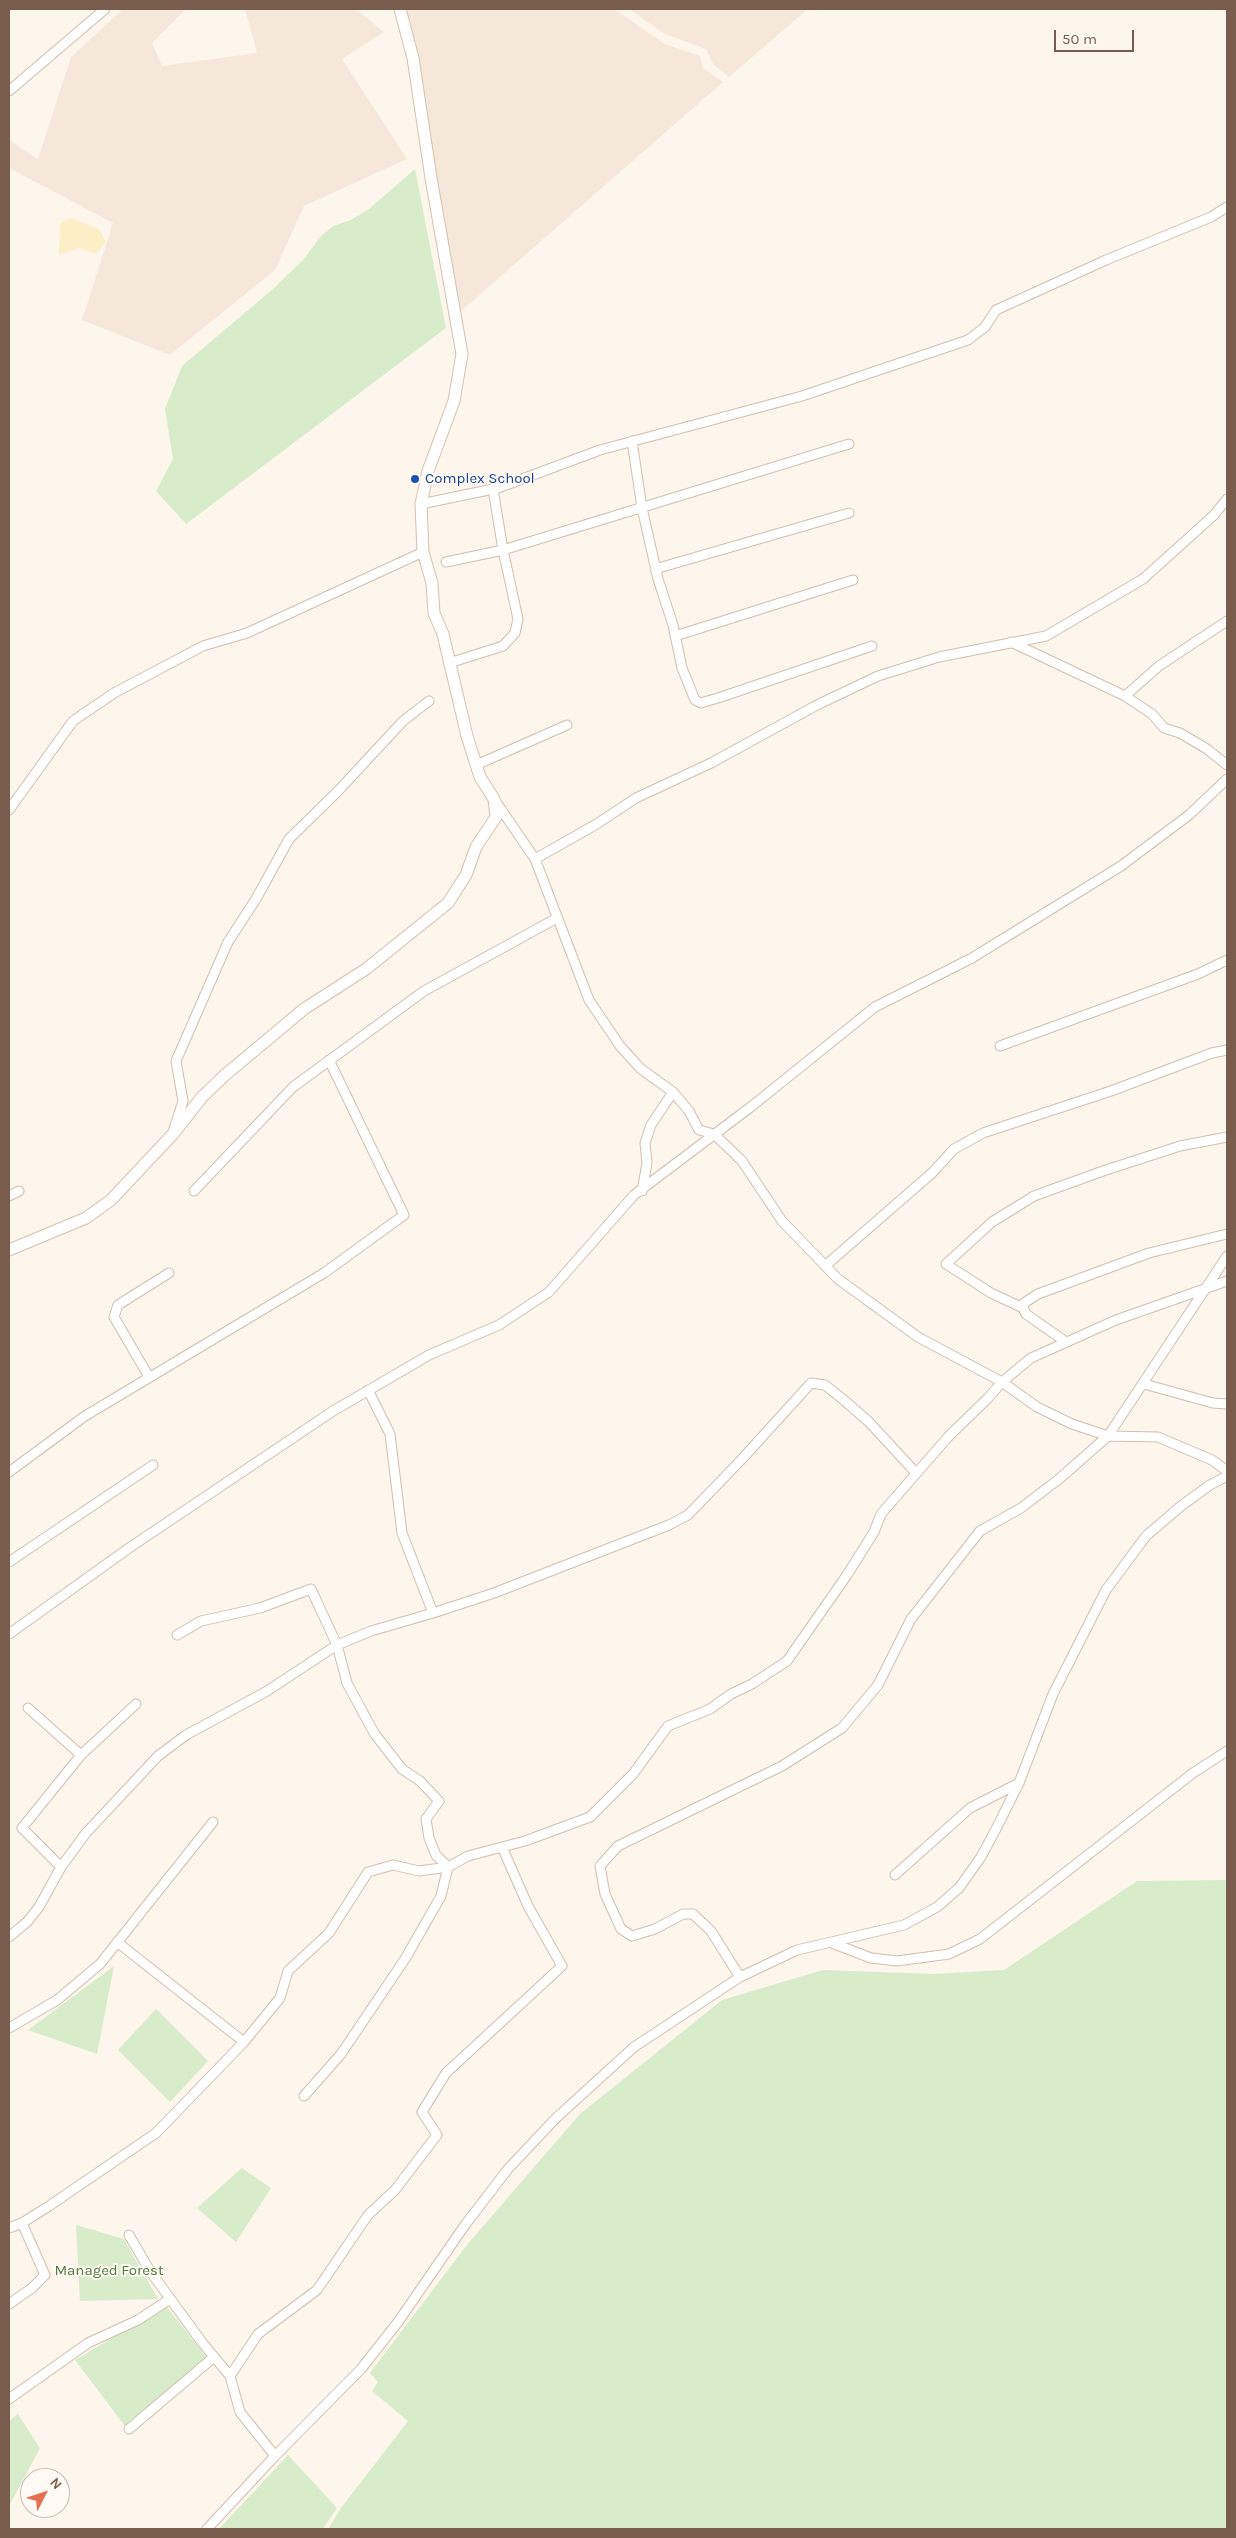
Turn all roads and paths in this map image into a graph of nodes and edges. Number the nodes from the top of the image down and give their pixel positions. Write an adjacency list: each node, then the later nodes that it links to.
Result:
1 (105, 9): 3 (street)
2 (400, 9): 9 (main road)
3 (9, 91)
4 (1227, 207): 5 (street)
5 (632, 441): 7 (street); 10 (street)
6 (849, 444): 10 (street)
7 (494, 489): 9 (street); 12 (street)
8 (1227, 498): 19 (street)
9 (421, 504): 13 (main road)
10 (642, 508): 12 (street); 15 (street)
11 (849, 513): 15 (street)
12 (503, 550): 14 (street); 21 (street)
13 (423, 552): 21 (main road); 29 (street)
14 (446, 562)
15 (655, 569): 18 (street)
16 (852, 580): 18 (street)
17 (1227, 621): 22 (street)
18 (675, 636): 20 (street)
19 (1011, 642): 22 (street); 30 (street)
20 (872, 646)
21 (449, 663): 25 (main road)
22 (1125, 696): 26 (street)
23 (429, 701): 37 (street)
24 (567, 725): 25 (street)
25 (476, 764): 28 (main road)
26 (1227, 765)
27 (1227, 779): 38 (street)
28 (494, 799): 30 (street); 37 (main road)
29 (9, 810)
30 (535, 859): 31 (street)
31 (557, 918): 35 (street); 36 (street)
32 (1227, 960): 33 (street)
33 (1000, 1046)
34 (1227, 1050): 47 (street)
35 (329, 1060): 41 (street); 53 (street)
36 (673, 1092): 38 (street); 42 (street)
37 (172, 1134): 45 (main road)
38 (714, 1134): 42 (street); 47 (street)
39 (1227, 1137): 51 (street)
40 (19, 1191): 43 (street)
41 (194, 1191)
42 (642, 1191): 56 (street)
43 (9, 1196)
44 (1227, 1234): 51 (street)
45 (9, 1250)
46 (1227, 1256): 50 (street)
47 (825, 1266): 54 (street)
48 (169, 1273): 53 (street)
49 (1227, 1282): 50 (street)
50 (1205, 1289): 52 (street); 55 (street)
51 (1023, 1308): 52 (street)
52 (1066, 1342): 54 (street)
53 (149, 1377): 61 (street)
54 (1002, 1382): 58 (street); 62 (street)
55 (1144, 1384): 57 (street); 58 (street)
56 (368, 1390): 65 (street); 66 (street)
57 (1227, 1404)
58 (1108, 1436): 60 (street); 82 (street)
59 (153, 1466): 64 (street)
60 (1227, 1471)
61 (9, 1472)
62 (916, 1473): 65 (street); 75 (street)
63 (1227, 1476): 73 (street)
64 (9, 1562)
65 (433, 1613): 68 (street)
66 (9, 1634)
67 (177, 1635): 68 (street)
68 (337, 1645): 76 (street); 77 (street)
69 (136, 1704): 72 (street)
70 (28, 1708): 72 (street)
71 (1227, 1751): 81 (street)
72 (82, 1756): 76 (street)
73 (1019, 1783): 78 (street); 81 (street)
74 (212, 1822): 80 (street)
75 (502, 1847): 77 (street); 92 (street)
76 (61, 1867): 79 (street)
77 (448, 1867): 84 (street); 85 (street)
78 (895, 1875)
79 (9, 1937)
80 (117, 1942): 83 (street); 84 (street)
81 (832, 1943): 82 (street)
82 (740, 1978): 95 (street)
83 (9, 2028)
84 (244, 2042): 86 (street)
85 (304, 2096)
86 (22, 2223): 87 (street); 90 (street)
87 (9, 2228)
88 (129, 2235): 89 (street)
89 (170, 2299): 91 (street); 93 (street)
90 (9, 2304)
91 (214, 2357): 92 (street); 94 (street)
92 (230, 2376): 95 (street)
93 (9, 2399)
94 (129, 2429)
95 (275, 2456): 96 (street)
96 (207, 2529)

